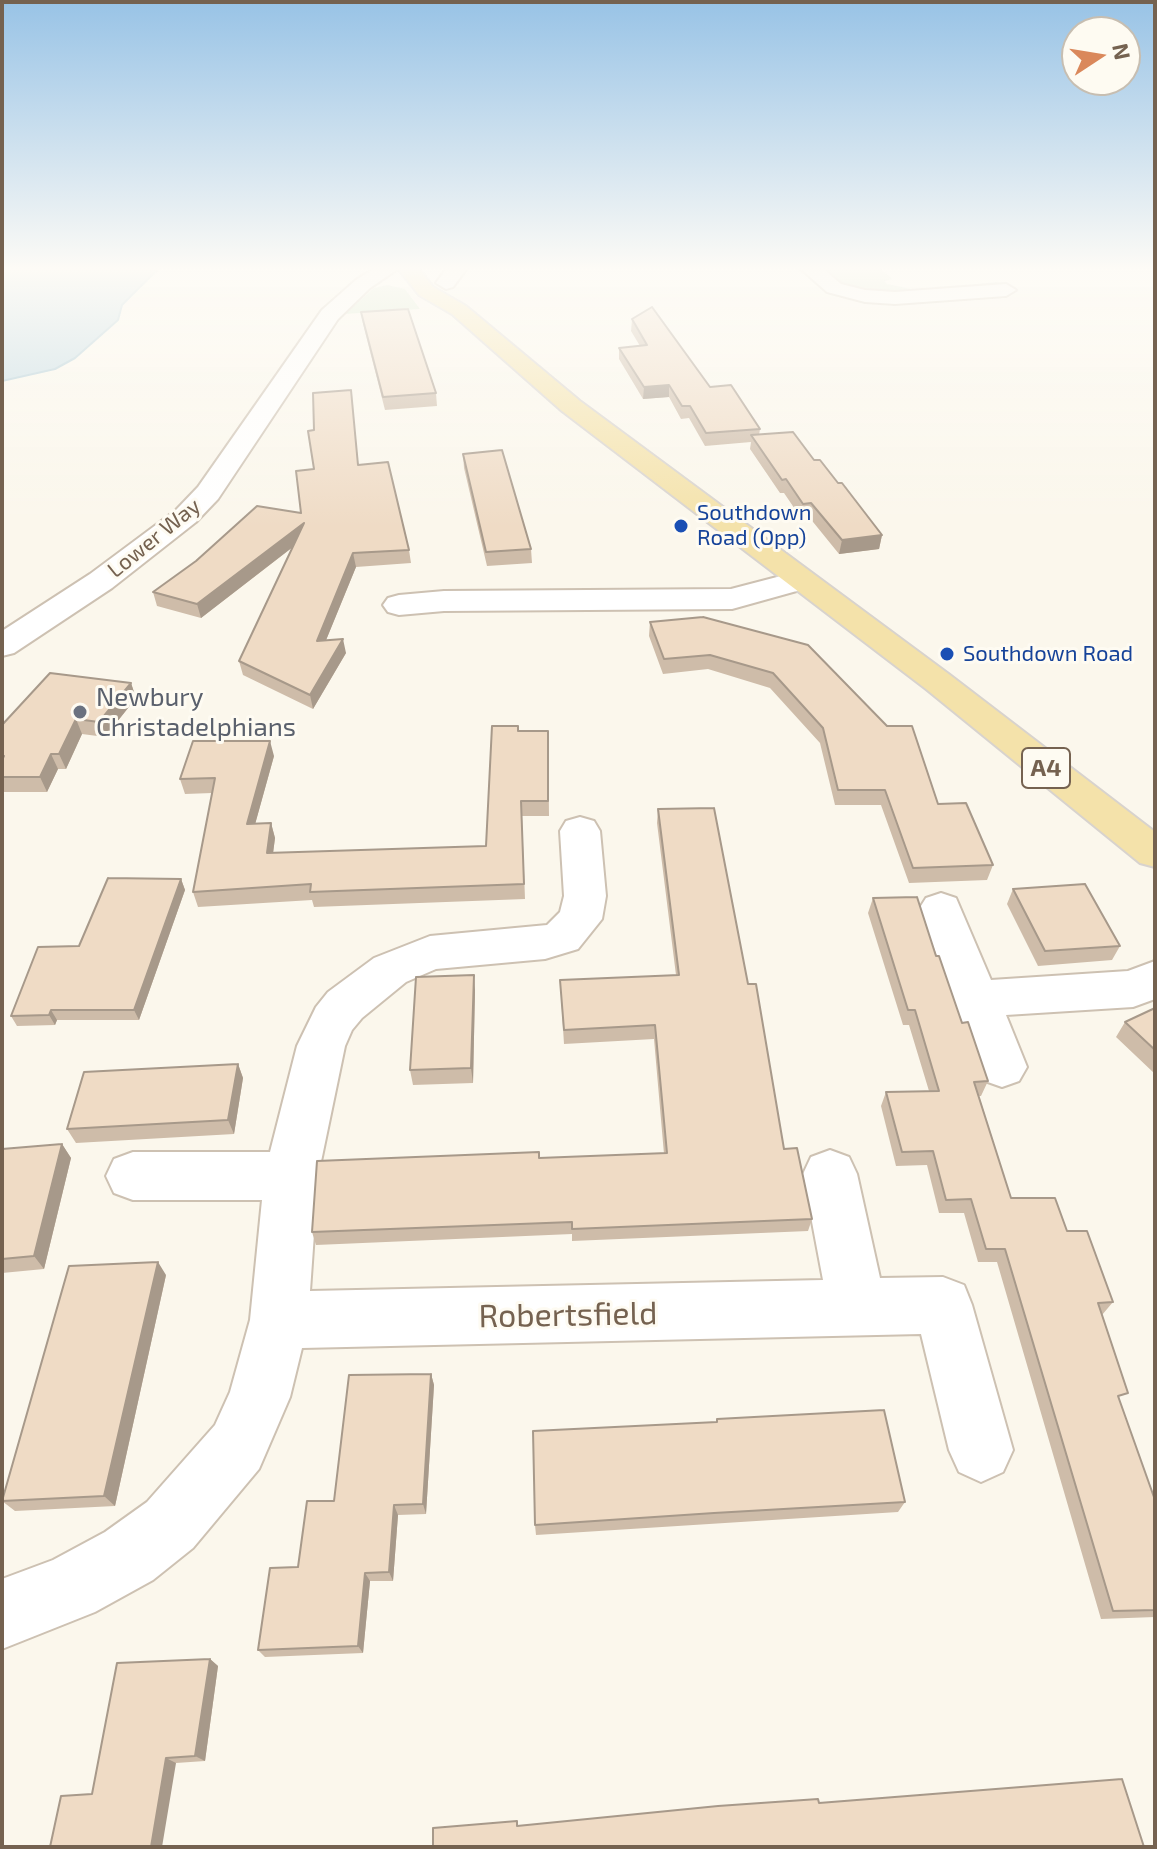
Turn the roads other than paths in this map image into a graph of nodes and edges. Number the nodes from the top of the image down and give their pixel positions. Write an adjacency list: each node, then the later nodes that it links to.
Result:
1 (303, 354): 5 (street, Lower Way)
2 (511, 354): 3 (main road, A4)
3 (800, 580): 4 (street); 7 (main road, A4)
4 (399, 605)
5 (2, 646)
6 (580, 831): 14 (street)
7 (1155, 853)
8 (941, 909): 10 (street)
9 (1155, 979): 10 (street)
10 (976, 999): 11 (street)
11 (1002, 1067)
12 (830, 1174): 15 (street)
13 (133, 1176): 14 (street)
14 (291, 1176): 16 (street)
15 (857, 1308): 16 (street, Robertsfield); 17 (street, Robertsfield)
16 (279, 1320): 18 (street)
17 (981, 1450)
18 (2, 1614)

